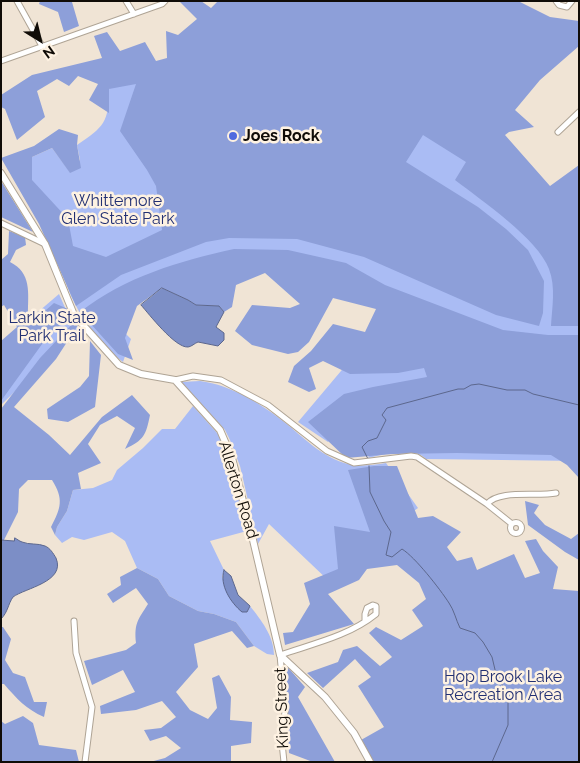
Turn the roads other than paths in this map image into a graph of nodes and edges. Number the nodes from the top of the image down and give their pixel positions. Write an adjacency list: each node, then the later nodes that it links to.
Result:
1 (17, 1): 7 (street)
2 (126, 1): 6 (street)
3 (165, 1): 6 (street)
4 (556, 1): 5 (street)
5 (572, 1)
6 (134, 14): 7 (street)
7 (42, 46): 8 (street)
8 (1, 61)
9 (579, 112): 10 (street)
10 (558, 132)
11 (1, 173): 13 (street)
12 (1, 223): 13 (street)
13 (44, 244): 14 (street)
14 (175, 380): 16 (street); 20 (street, Allerton Road)
15 (556, 493): 16 (street)
16 (487, 504): 17 (street)
17 (512, 524)
18 (74, 621): 21 (street)
19 (365, 621): 20 (street)
20 (280, 655): 22 (street, King Street); 23 (street)
21 (85, 762)
22 (284, 762)
23 (370, 762)

